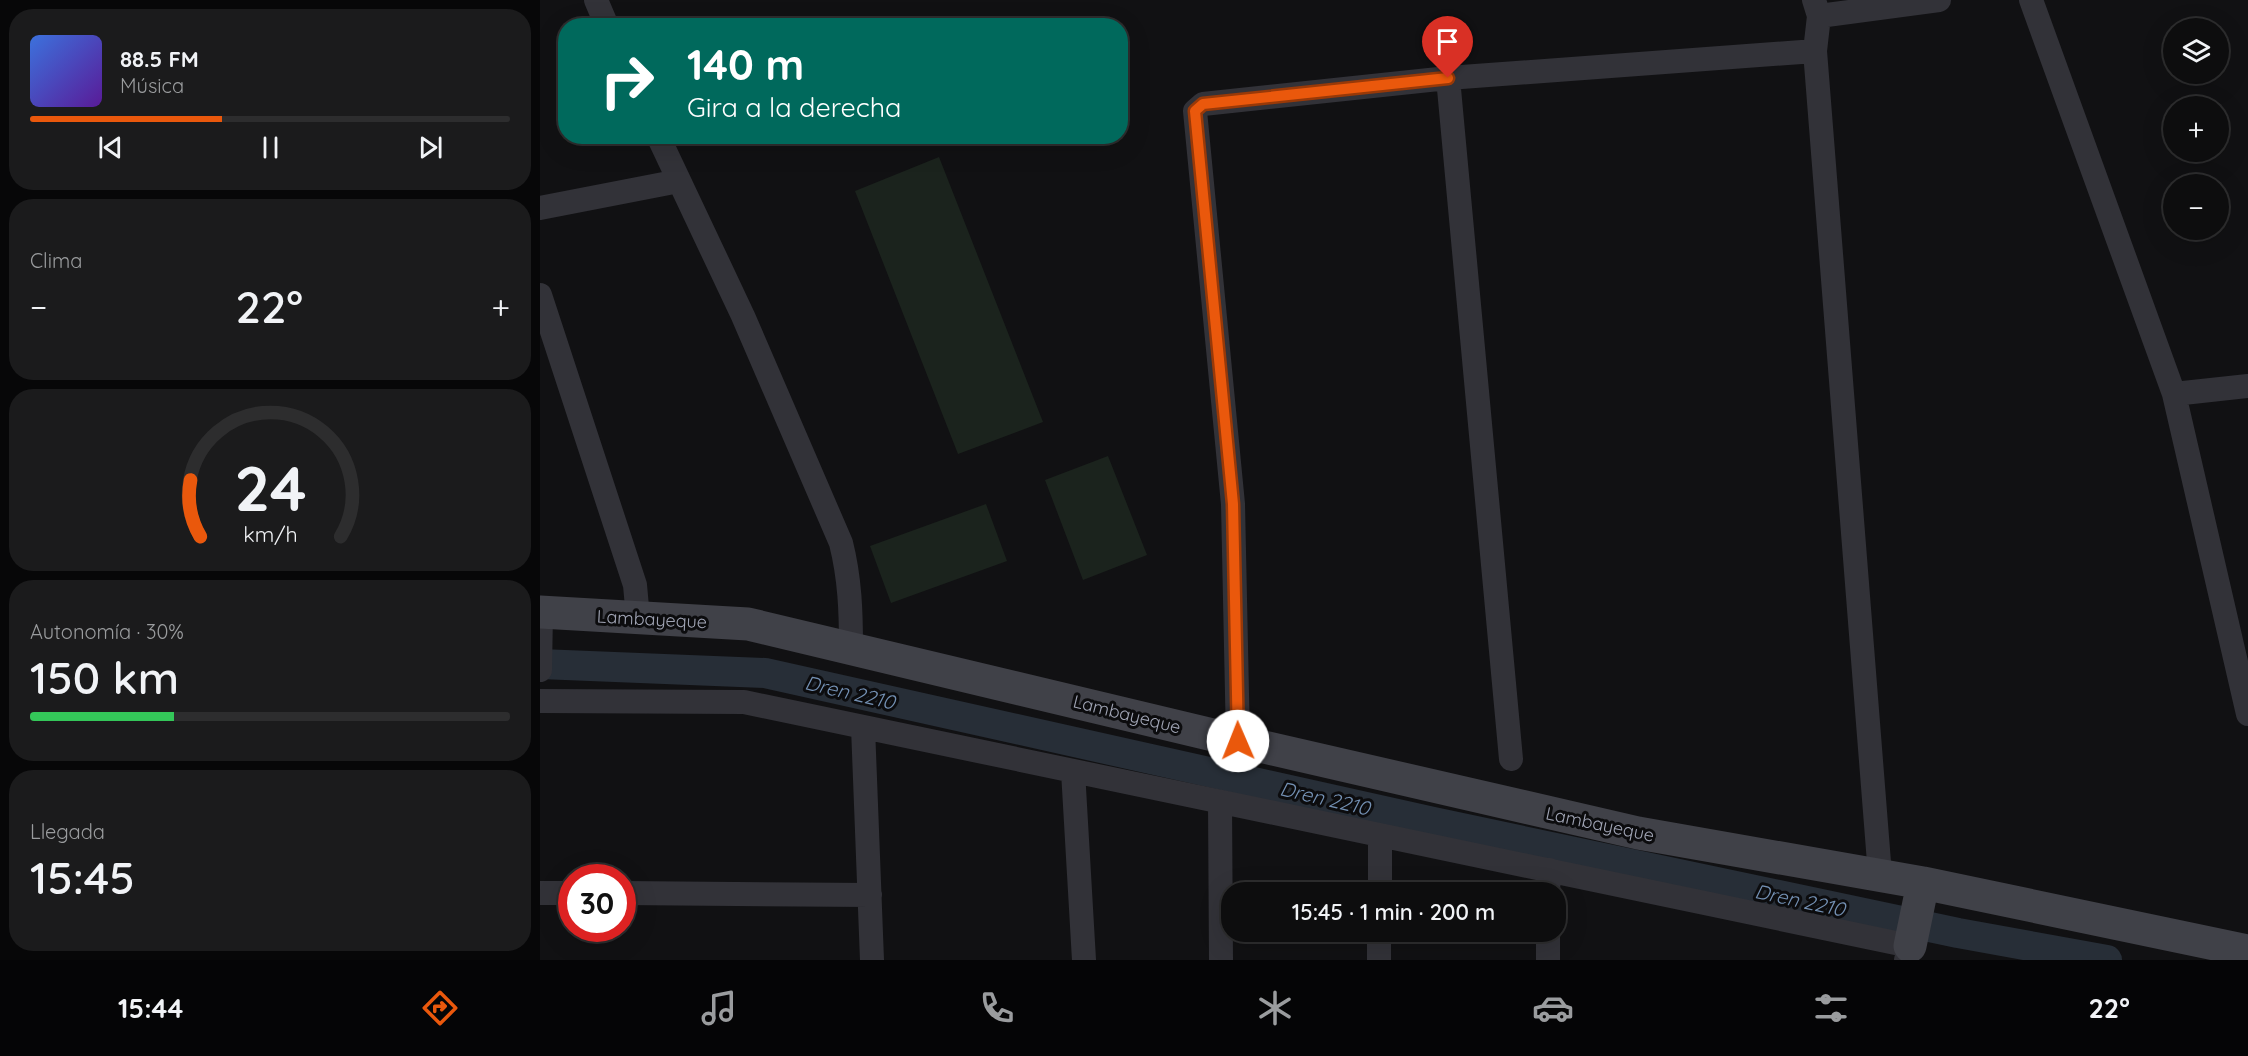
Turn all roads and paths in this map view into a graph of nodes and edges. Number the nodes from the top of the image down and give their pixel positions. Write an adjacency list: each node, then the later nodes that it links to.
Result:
1 (596, 0): 5 (street)
2 (1939, 0): 4 (street)
3 (2031, 0): 13 (street)
4 (1816, 8): 6 (street)
5 (604, 18)
6 (1815, 51): 7 (street); 27 (street)
7 (1448, 78): 22 (street); 23 (street)
8 (662, 144): 9 (street)
9 (679, 181): 10 (street); 16 (street)
10 (540, 208)
11 (540, 295): 15 (street)
12 (2248, 386): 13 (street)
13 (2174, 394): 20 (street)
14 (540, 612): 15 (street, Lambayeque); 17 (street)
15 (638, 618): 16 (street, Lambayeque)
16 (851, 648): 22 (street, Lambayeque)
17 (540, 651): 18 (street)
18 (540, 670)
19 (540, 701): 21 (street)
20 (2248, 714)
21 (863, 727): 24 (street); 33 (street)
22 (1238, 741): 27 (street, Lambayeque)
23 (1511, 759)
24 (1073, 771): 25 (street); 39 (street)
25 (1220, 802): 26 (street); 40 (street)
26 (1380, 835): 28 (street); 29 (street)
27 (1880, 875): 34 (street, Lambayeque)
28 (1549, 881): 34 (street)
29 (1380, 882)
30 (540, 893): 31 (street)
31 (558, 893)
32 (636, 893): 33 (street)
33 (870, 895): 38 (street)
34 (1914, 926): 37 (street, Lambayeque)
35 (1379, 942): 41 (street)
36 (1548, 942): 42 (street)
37 (2248, 951)
38 (872, 960)
39 (1084, 960)
40 (1221, 960)
41 (1379, 960)
42 (1548, 960)

